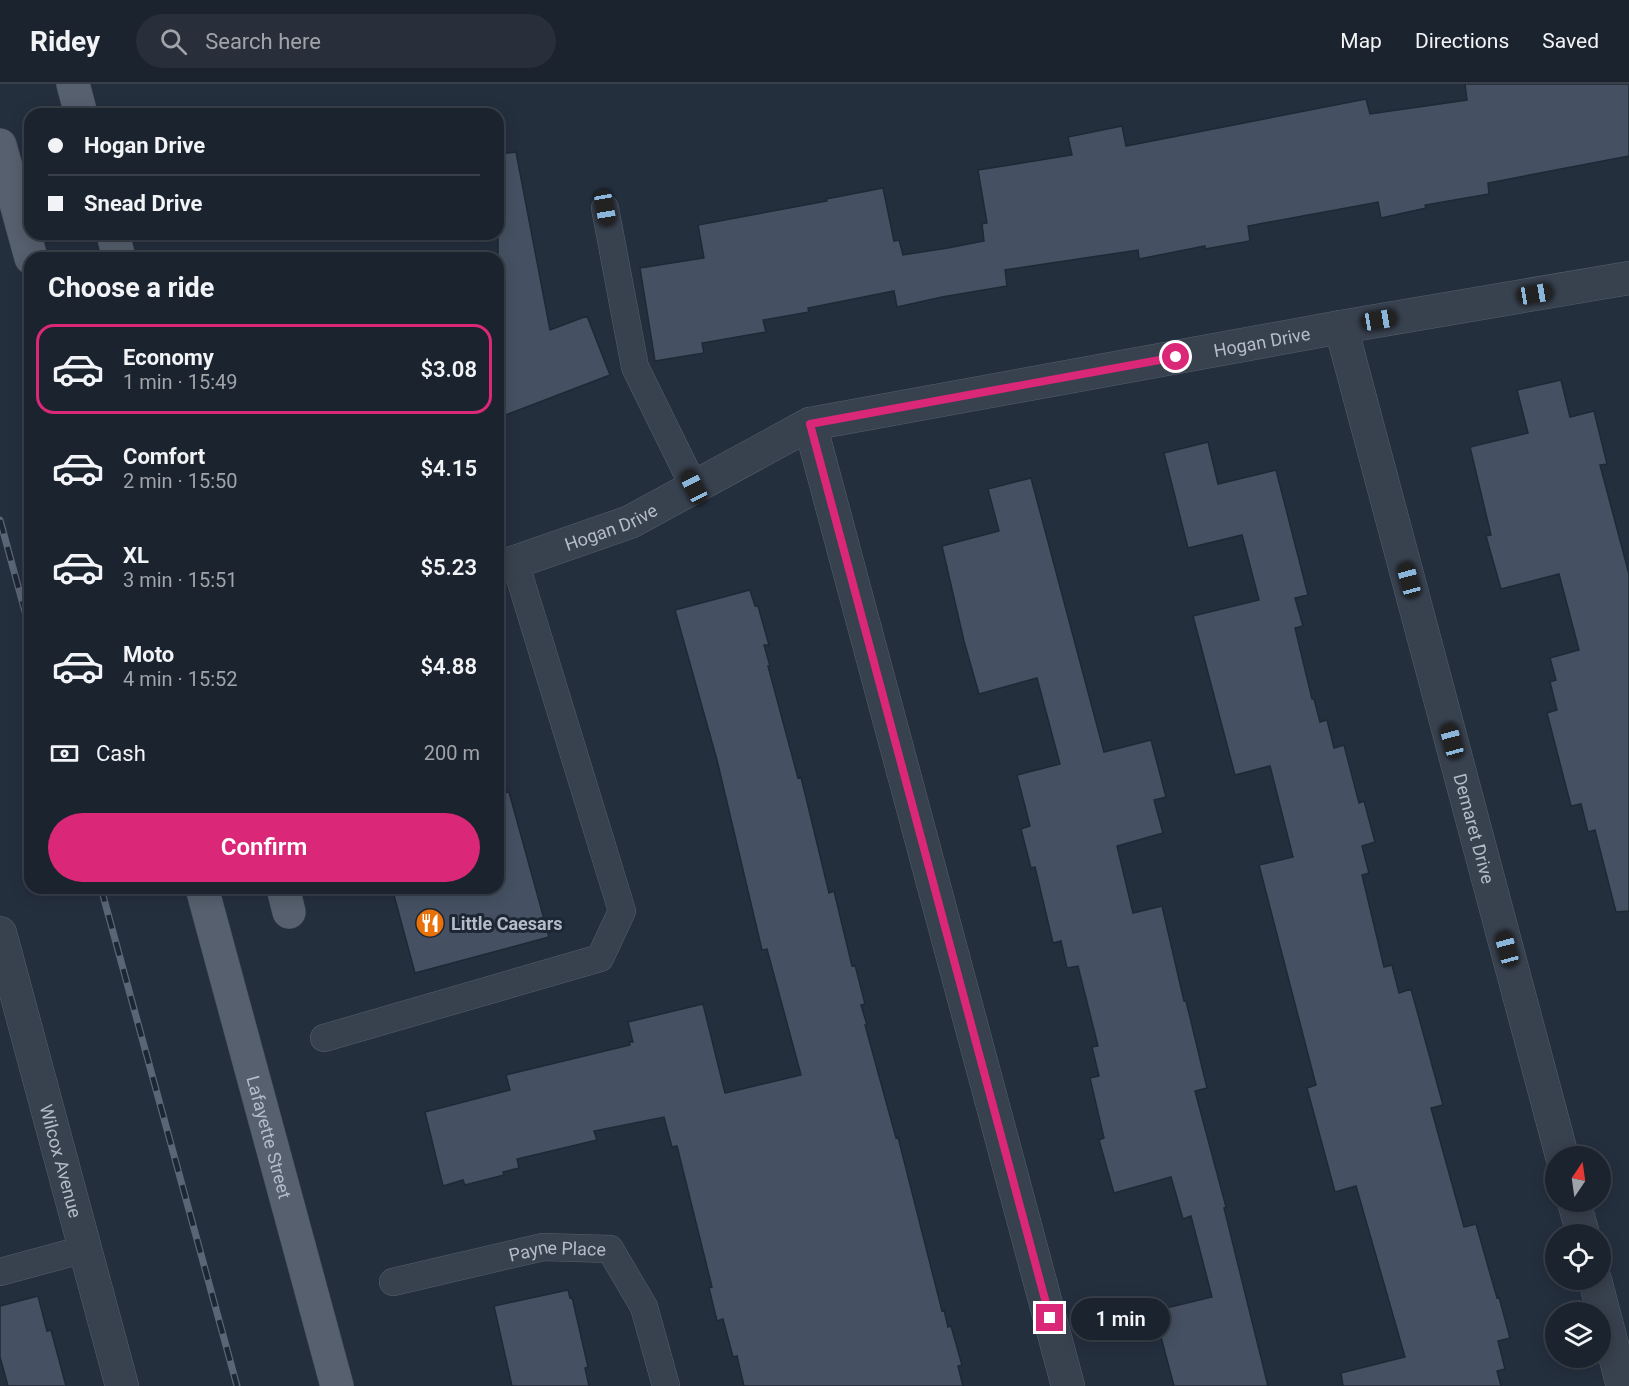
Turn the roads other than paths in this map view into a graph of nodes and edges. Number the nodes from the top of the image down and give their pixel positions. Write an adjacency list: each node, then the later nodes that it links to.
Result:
1 (73, 84): 2 (main road)
2 (79, 108)
3 (0, 145): 5 (main road)
4 (605, 208): 9 (lane)
5 (24, 232)
6 (1629, 278): 7 (street, Hogan Drive)
7 (1341, 327): 8 (street, Hogan Drive); 14 (street, Demaret Drive)
8 (810, 424): 9 (street, Hogan Drive); 22 (street)
9 (694, 487): 10 (street, Hogan Drive)
10 (507, 565): 13 (lane)
11 (204, 894): 20 (main road, Lafayette Street)
12 (0, 933): 15 (street, Wilcox Avenue)
13 (324, 1038)
14 (1559, 1146)
15 (85, 1249): 16 (lane); 19 (street, Wilcox Avenue)
16 (0, 1272)
17 (393, 1282): 21 (lane, Payne Place)
18 (1598, 1290): 23 (street)
19 (122, 1386)
20 (337, 1386)
21 (666, 1386)
22 (1068, 1386)
23 (1623, 1386)

